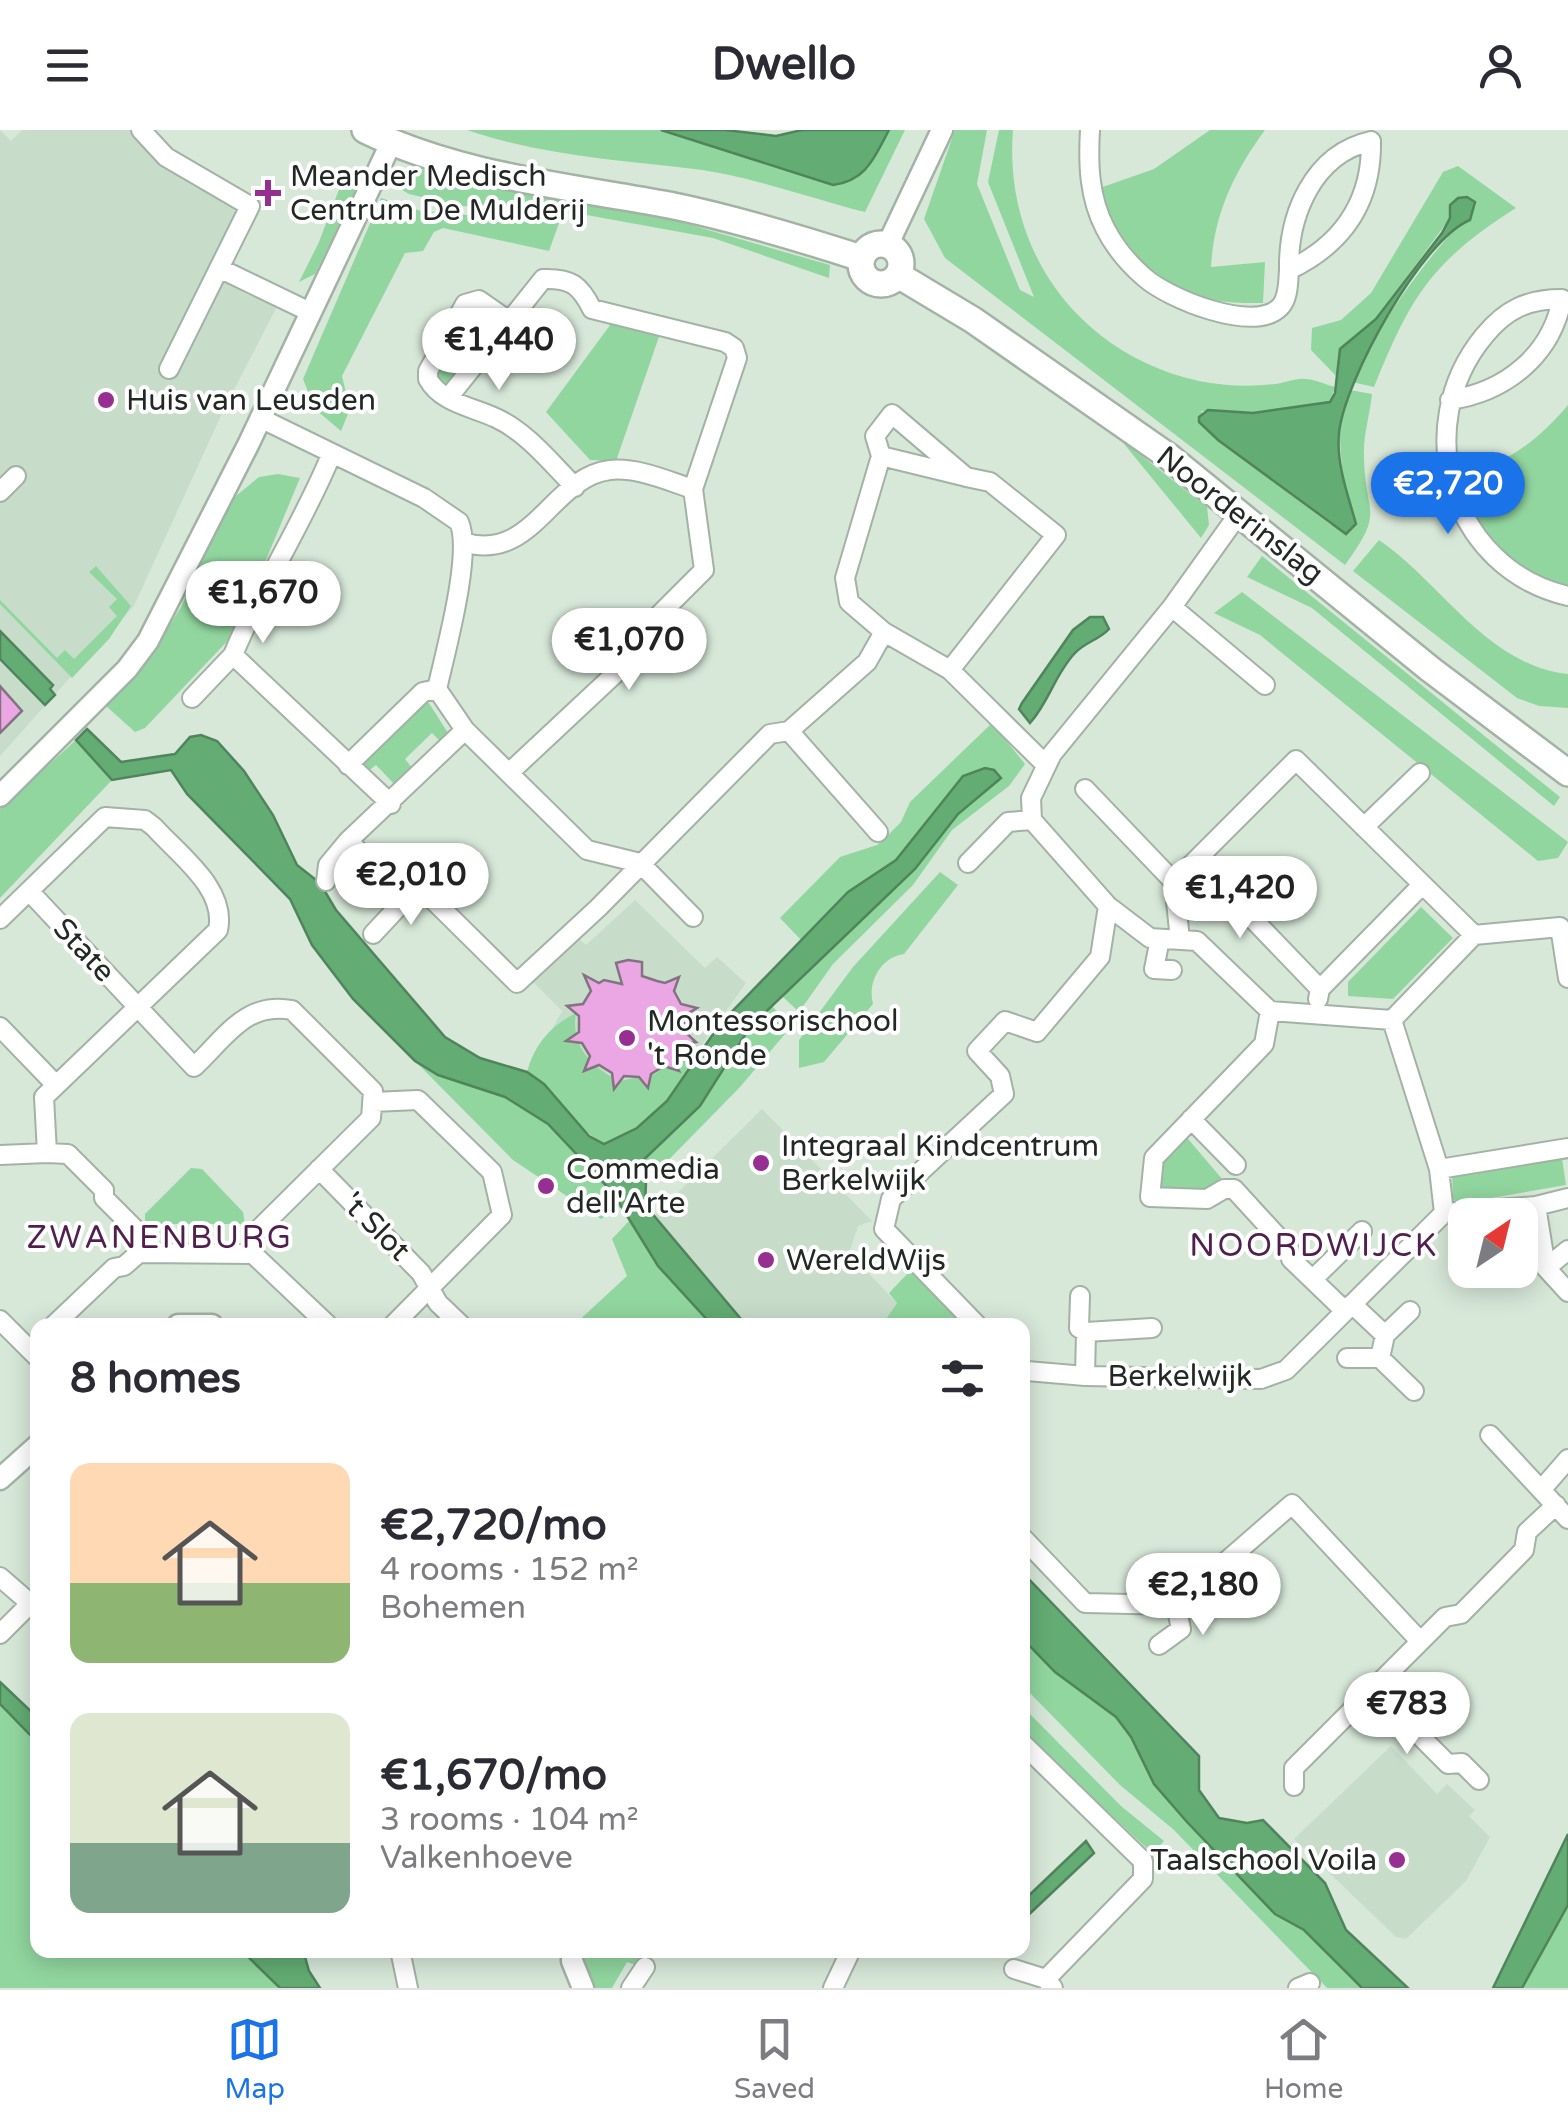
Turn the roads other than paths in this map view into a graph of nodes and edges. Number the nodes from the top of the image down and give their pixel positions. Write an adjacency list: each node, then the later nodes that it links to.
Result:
1 (141, 130): 8 (street)
2 (365, 130): 5 (main road)
3 (942, 130): 6 (street)
4 (1090, 130): 9 (street)
5 (391, 143): 7 (main road); 11 (street)
6 (888, 244): 7 (main road); 10 (main road)
7 (861, 258): 10 (main road)
8 (219, 268): 11 (street); 13 (street)
9 (1290, 270): 9 (street)
10 (898, 275): 24 (main road, Noorderinslag)
11 (310, 312): 16 (street)
12 (509, 321): 14 (street); 14 (street); 22 (street)
13 (170, 368)
14 (448, 398): 21 (street)
15 (1450, 400): 15 (street); 26 (street)
16 (260, 418): 17 (street); 42 (street)
17 (332, 454): 25 (street); 29 (street)
18 (881, 456): 20 (street); 20 (street); 28 (street)
19 (16, 476): 23 (street)
20 (966, 476): 30 (street)
21 (576, 486): 22 (street); 25 (street)
22 (694, 489): 38 (street)
23 (0, 492)
24 (1240, 512): 27 (street); 40 (main road, Noorderinslag)
25 (464, 542): 32 (street)
26 (1568, 596)
27 (1172, 607): 31 (street); 36 (street)
28 (884, 632): 30 (street); 35 (street)
29 (233, 656): 33 (street); 37 (street)
30 (950, 670): 36 (street)
31 (1265, 685)
32 (437, 689): 34 (street); 37 (street)
33 (192, 698)
34 (465, 730): 38 (street); 43 (street)
35 (789, 731): 46 (street); 49 (street)
36 (1046, 764): 44 (street)
37 (348, 765): 43 (street)
38 (509, 772): 49 (street)
39 (1420, 773): 45 (street)
40 (1568, 773)
41 (1084, 789): 52 (street)
42 (0, 796)
43 (391, 804): 47 (street)
44 (1032, 820): 50 (street); 56 (street)
45 (1364, 827): 48 (street); 53 (street)
46 (878, 832)
47 (348, 842): 51 (street); 54 (street)
48 (1196, 860): 52 (street); 65 (street)
49 (640, 863): 54 (street); 57 (street)
50 (968, 863)
51 (326, 881)
52 (1174, 882): 62 (street)
53 (1422, 886): 60 (street); 65 (street)
54 (414, 890): 59 (street)
55 (30, 891): 58 (street); 66 (street, State); 66 (street)
56 (1108, 906): 61 (street); 100 (street)
57 (693, 917)
58 (0, 919)
59 (373, 934)
60 (1474, 935): 64 (street); 69 (street)
61 (1160, 939): 62 (street); 63 (street)
62 (1180, 940): 67 (street)
63 (1172, 970)
64 (1568, 978)
65 (1320, 989): 68 (street)
66 (138, 1008): 71 (street); 72 (street, State)
67 (1270, 1011): 68 (street); 73 (street)
68 (1315, 1014): 69 (street)
69 (1392, 1020): 79 (street)
70 (0, 1027): 71 (street)
71 (56, 1084): 75 (street)
72 (373, 1102): 78 (street); 91 (street)
73 (1191, 1119): 77 (street); 90 (street)
74 (1568, 1148): 79 (street)
75 (47, 1153): 76 (street); 87 (street)
76 (0, 1155)
77 (1236, 1166)
78 (319, 1169): 88 (street); 91 (street, 't Slot)
79 (1439, 1169): 82 (street)
80 (1568, 1198): 81 (street)
81 (1538, 1206)
82 (1444, 1212): 83 (street); 94 (street, Berkelwijk)
83 (1448, 1212)
84 (1538, 1218): 89 (street)
85 (1362, 1230): 90 (street)
86 (1568, 1250): 89 (street)
87 (139, 1253): 88 (street); 96 (street)
88 (254, 1254): 97 (street)
89 (1546, 1268): 92 (street)
90 (1313, 1279): 94 (street)
91 (428, 1289): 98 (street); 99 (street, 't Slot)
92 (1568, 1292)
93 (1080, 1296): 103 (street, Berkelwijk)
94 (1349, 1308): 104 (street); 109 (street, Berkelwijk)
95 (1410, 1311): 104 (street)
96 (61, 1318)
97 (321, 1318)
98 (401, 1318)
99 (455, 1318)
100 (971, 1318)
101 (0, 1320): 105 (street)
102 (1152, 1328): 103 (street)
103 (1086, 1332): 109 (street, Berkelwijk)
104 (1385, 1335): 107 (street)
105 (30, 1345)
106 (1347, 1358): 107 (street)
107 (1380, 1358): 110 (street)
108 (1030, 1372): 109 (street, Berkelwijk)
109 (1085, 1376)
110 (1414, 1391)
111 (1490, 1436): 115 (street)
112 (30, 1453): 114 (street)
113 (1568, 1458): 115 (street)
114 (0, 1480)
115 (1541, 1490): 116 (street)
116 (1562, 1512): 123 (street)
117 (1030, 1545): 120 (street)
118 (0, 1577): 119 (street)
119 (30, 1603)
120 (1176, 1604): 123 (street); 124 (street)
121 (30, 1610): 122 (street)
122 (0, 1634)
123 (1420, 1642): 125 (street)
124 (1159, 1645)
125 (1373, 1689): 127 (street); 128 (street)
126 (1030, 1751): 134 (street)
127 (1480, 1780)
128 (1294, 1786)
129 (402, 1958): 135 (street)
130 (572, 1958): 136 (street)
131 (847, 1958): 138 (street)
132 (645, 1967): 137 (street)
133 (1014, 1969): 134 (street)
134 (1050, 1983)
135 (408, 1988)
136 (584, 1988)
137 (632, 1988)
138 (833, 1988)

